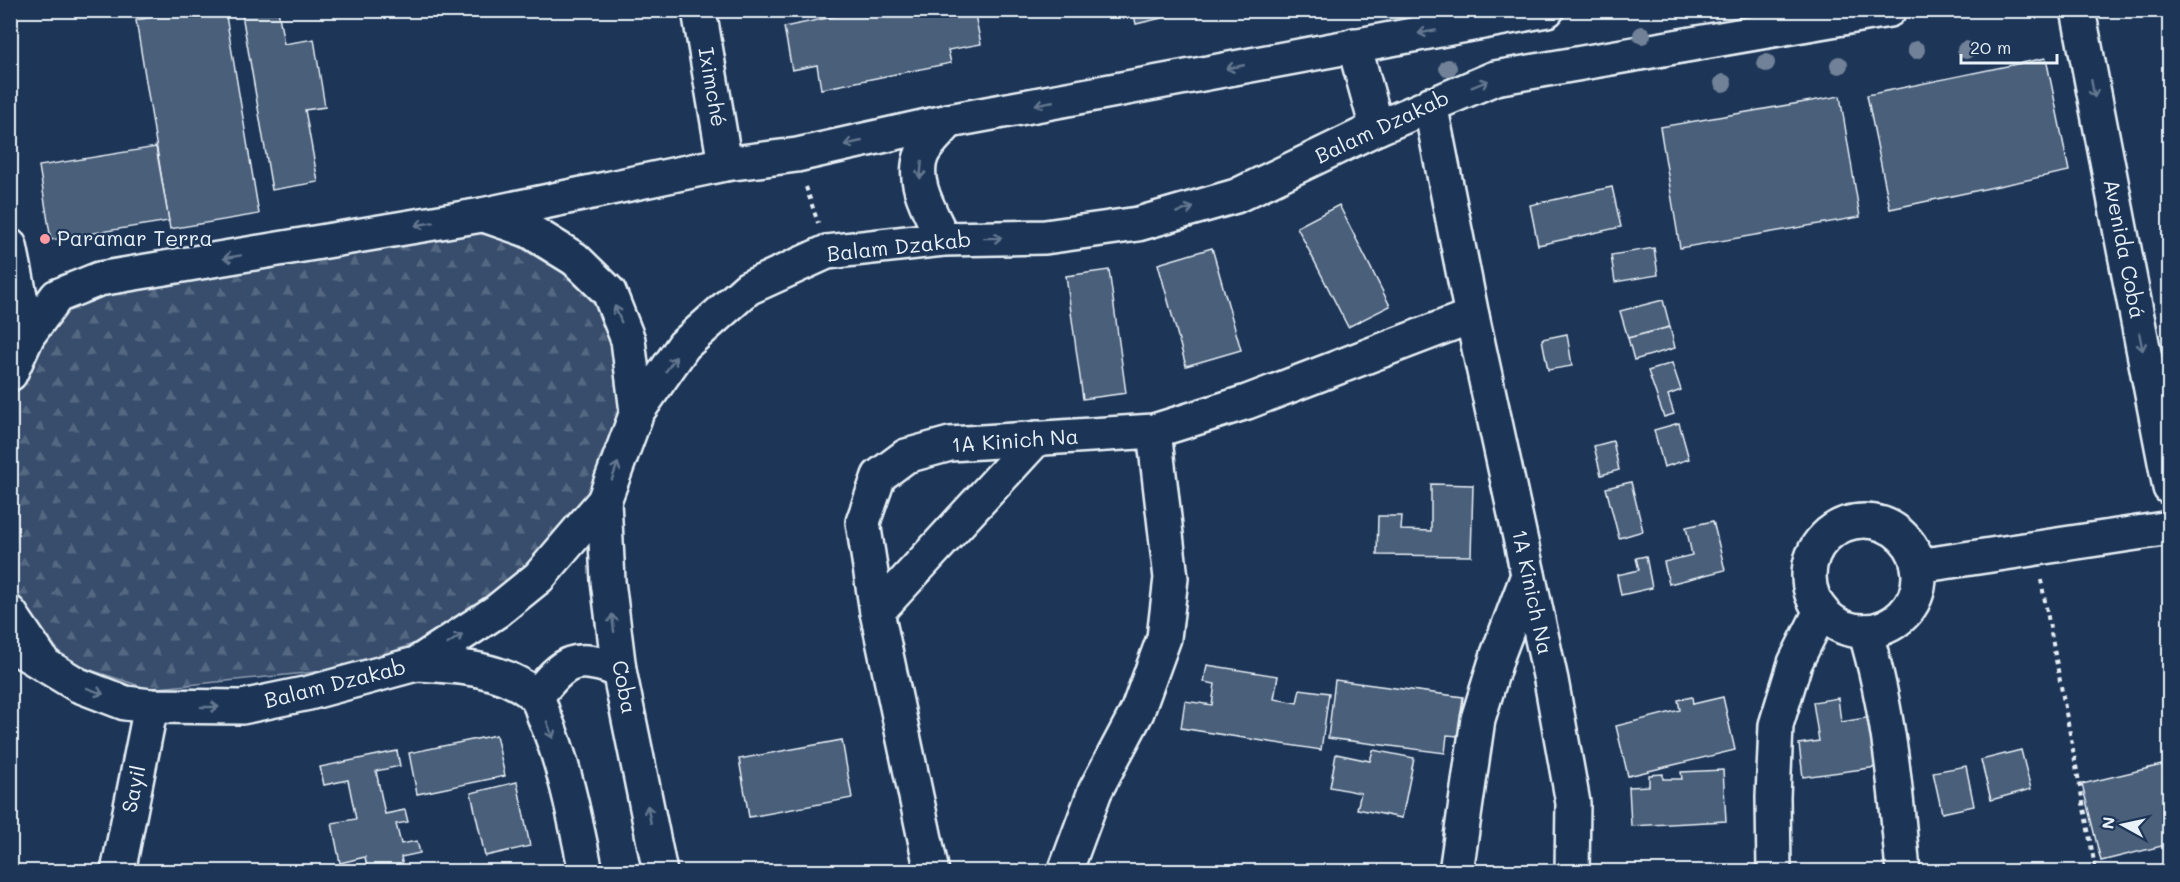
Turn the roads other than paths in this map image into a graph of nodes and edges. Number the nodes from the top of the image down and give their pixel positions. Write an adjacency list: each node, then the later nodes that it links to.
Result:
1 (699, 10): 9 (street, Iximché)
2 (1547, 10): 5 (street, one-way to 5)
3 (1888, 10): 6 (street, Balam Dzakab, one-way to 3)
4 (2078, 10): 19 (street, Avenida Cobá, one-way to 19)
5 (1354, 45): 7 (street, one-way to 7); 8 (street)
6 (1430, 104): 8 (street, Balam Dzakab); 13 (street, 1A Kinich Na)
7 (949, 121): 9 (street, one-way to 9); 11 (street, one-way to 11)
8 (1377, 128): 11 (street, Balam Dzakab, one-way to 8)
9 (725, 164): 10 (street)
10 (482, 215): 14 (street, one-way to 14); 16 (street, one-way to 10)
11 (943, 239): 16 (street, Balam Dzakab, one-way to 11)
12 (10, 246): 14 (street)
13 (1472, 316): 17 (street, 1A Kinich Na); 23 (street, 1A Kinich Na)
14 (28, 335): 15 (street)
15 (10, 374)
16 (637, 412): 20 (street, Balam Dzakab, one-way to 16)
17 (1154, 431): 18 (street, 1A Kinich Na); 38 (street)
18 (1037, 438): 25 (street); 25 (street, 1A Kinich Na)
19 (2169, 488)
20 (604, 501): 30 (street, Balam Dzakab, one-way to 20); 31 (street, Coba, one-way to 20)
21 (2169, 528): 22 (street)
22 (1918, 566): 24 (street); 27 (street)
23 (1528, 575): 39 (street); 40 (street, 1A Kinich Na)
24 (1821, 611): 27 (street); 41 (street)
25 (877, 612): 37 (street, 1A Kinich Na)
26 (10, 613): 29 (street)
27 (1864, 632): 42 (street)
28 (10, 644): 29 (street, Balam Dzakab)
29 (44, 663): 33 (street, Balam Dzakab, one-way to 33)
30 (416, 664): 32 (street); 33 (street, Balam Dzakab, one-way to 30)
31 (619, 670): 32 (street); 36 (street, Coba, one-way to 31)
32 (536, 696): 35 (street, one-way to 35)
33 (151, 706): 34 (street, Sayil)
34 (118, 872)
35 (586, 872)
36 (660, 872)
37 (933, 872)
38 (1065, 872)
39 (1456, 872)
40 (1572, 872)
41 (1774, 872)
42 (1903, 872)

